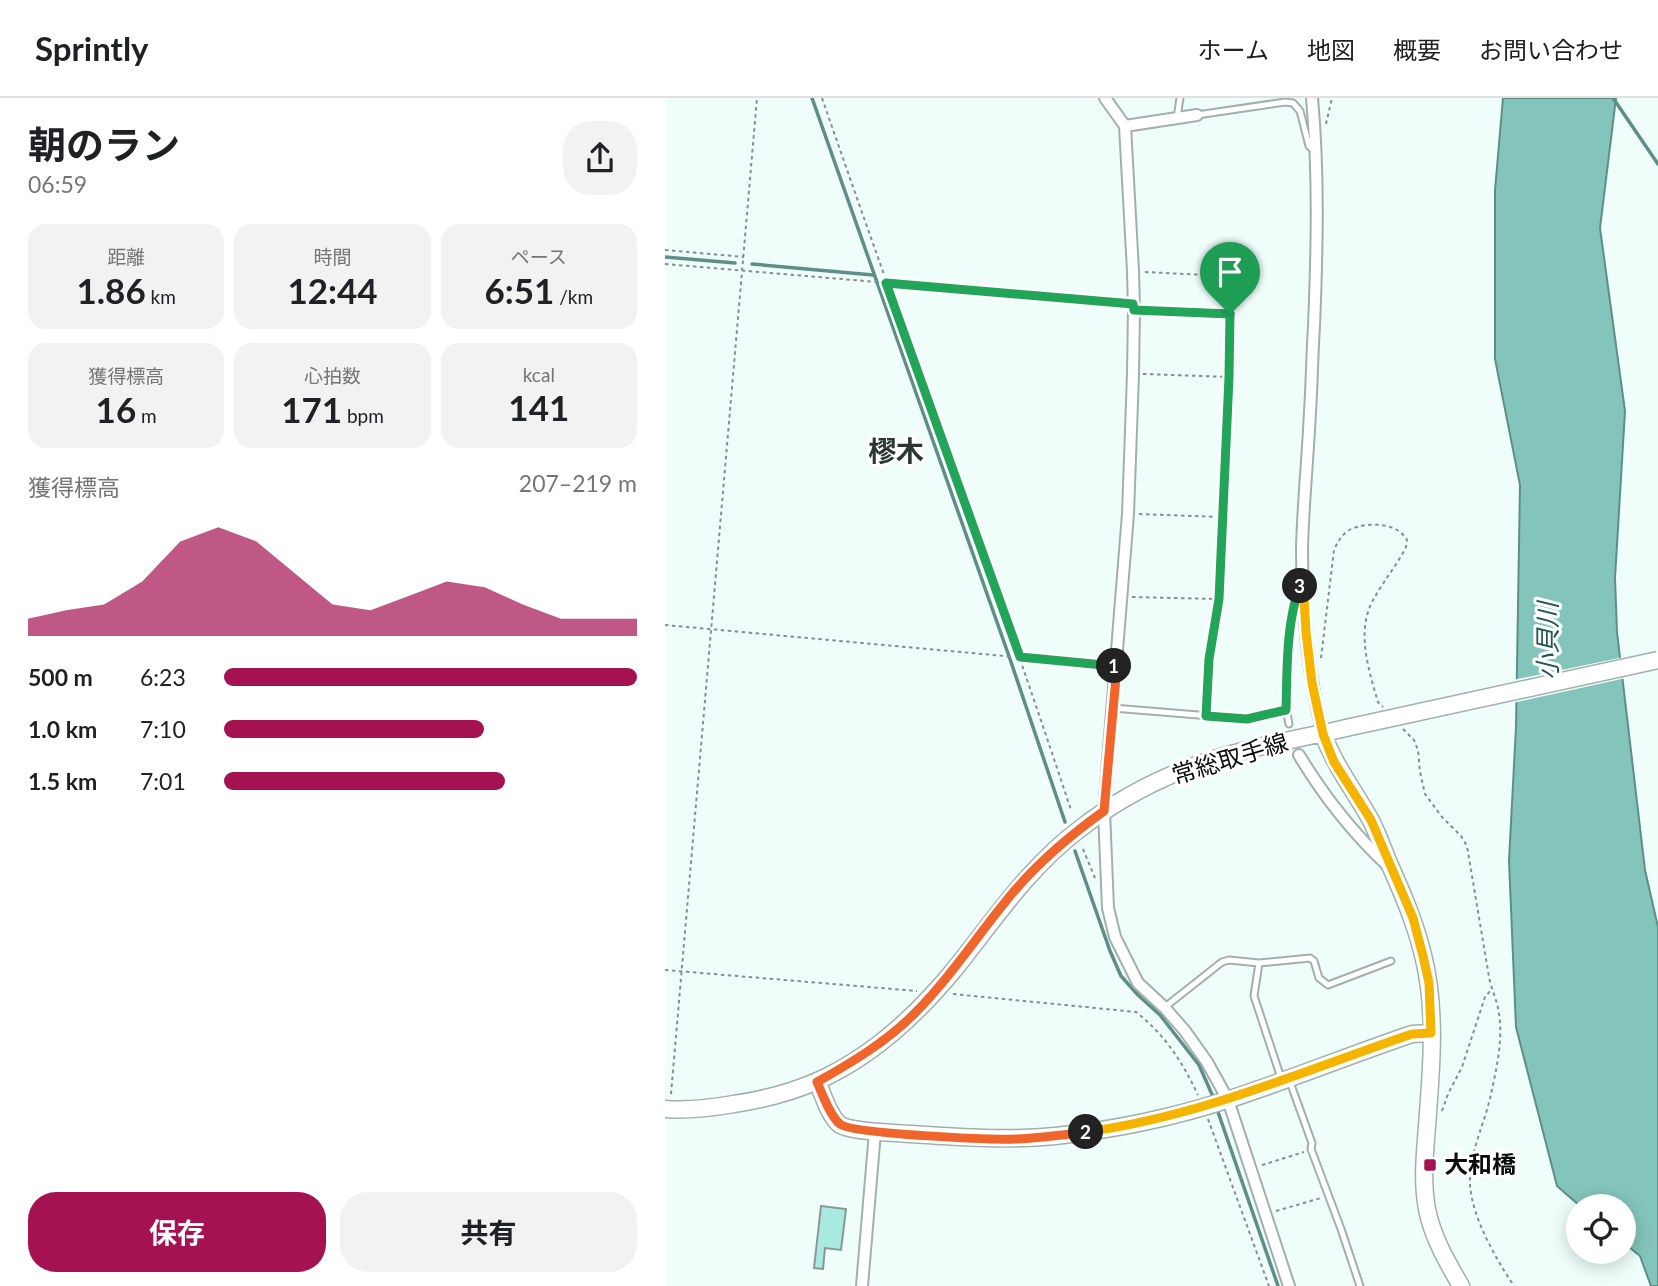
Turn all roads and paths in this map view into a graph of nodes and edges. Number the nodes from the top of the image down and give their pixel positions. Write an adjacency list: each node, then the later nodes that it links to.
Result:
1 (757, 98): 11 (path)
2 (822, 98): 15 (path)
3 (1105, 98): 8 (street)
4 (1180, 98): 7 (lane)
5 (1313, 98): 9 (street)
6 (1197, 115): 7 (street); 9 (lane)
7 (1177, 118): 8 (street)
8 (1125, 126): 14 (street)
9 (1315, 150): 22 (street)
10 (665, 250): 11 (path)
11 (744, 257): 13 (path)
12 (665, 264): 13 (path)
13 (743, 271): 15 (path); 26 (path)
14 (1133, 271): 16 (street); 17 (path)
15 (886, 283): 16 (path); 27 (path)
16 (1133, 307): 17 (path); 18 (street)
17 (1230, 314): 19 (path)
18 (1133, 374): 19 (path); 20 (street)
19 (1229, 377): 21 (path)
20 (1128, 514): 21 (path); 23 (street)
21 (1222, 517): 24 (path)
22 (1303, 581): 32 (lane); 37 (street)
23 (1122, 596): 24 (path); 30 (street)
24 (1219, 599): 34 (path)
25 (665, 625): 26 (path)
26 (711, 629): 27 (path); 45 (path)
27 (1020, 657): 30 (path); 39 (path)
28 (1321, 660): 33 (path)
29 (1658, 660): 37 (street, 常総取手線, bridge)
30 (1117, 666): 31 (street)
31 (1113, 708): 34 (lane); 40 (street)
32 (1286, 710): 34 (lane); 36 (lane)
33 (1388, 712)
34 (1206, 716)
35 (1397, 722): 46 (path)
36 (1289, 724)
37 (1323, 734): 40 (street, 常総取手線); 41 (street)
38 (1299, 755): 41 (street)
39 (1070, 810)
40 (1104, 811): 47 (street, 常総取手線); 48 (street)
41 (1392, 869): 49 (street)
42 (1391, 961): 43 (lane)
43 (1259, 963): 48 (lane); 50 (lane)
44 (665, 970): 45 (path)
45 (683, 971): 47 (path); 54 (path)
46 (1492, 989): 52 (path); 65 (path)
47 (934, 992): 51 (street, 常総取手線); 53 (path)
48 (1164, 1008): 53 (street)
49 (1431, 1033): 50 (street); 64 (street)
50 (1286, 1080): 53 (street); 56 (lane)
51 (817, 1082): 54 (street, 常総取手線); 55 (street)
52 (1448, 1094)
53 (1216, 1103): 55 (street); 57 (street); 61 (path)
54 (667, 1110)
55 (875, 1132): 60 (street)
56 (1311, 1149): 57 (path); 58 (lane)
57 (1249, 1169): 59 (street)
58 (1329, 1196): 59 (path); 63 (lane)
59 (1265, 1214): 62 (street)
60 (862, 1286)
61 (1269, 1286)
62 (1289, 1286)
63 (1360, 1286)
64 (1461, 1286)
65 (1514, 1286)

